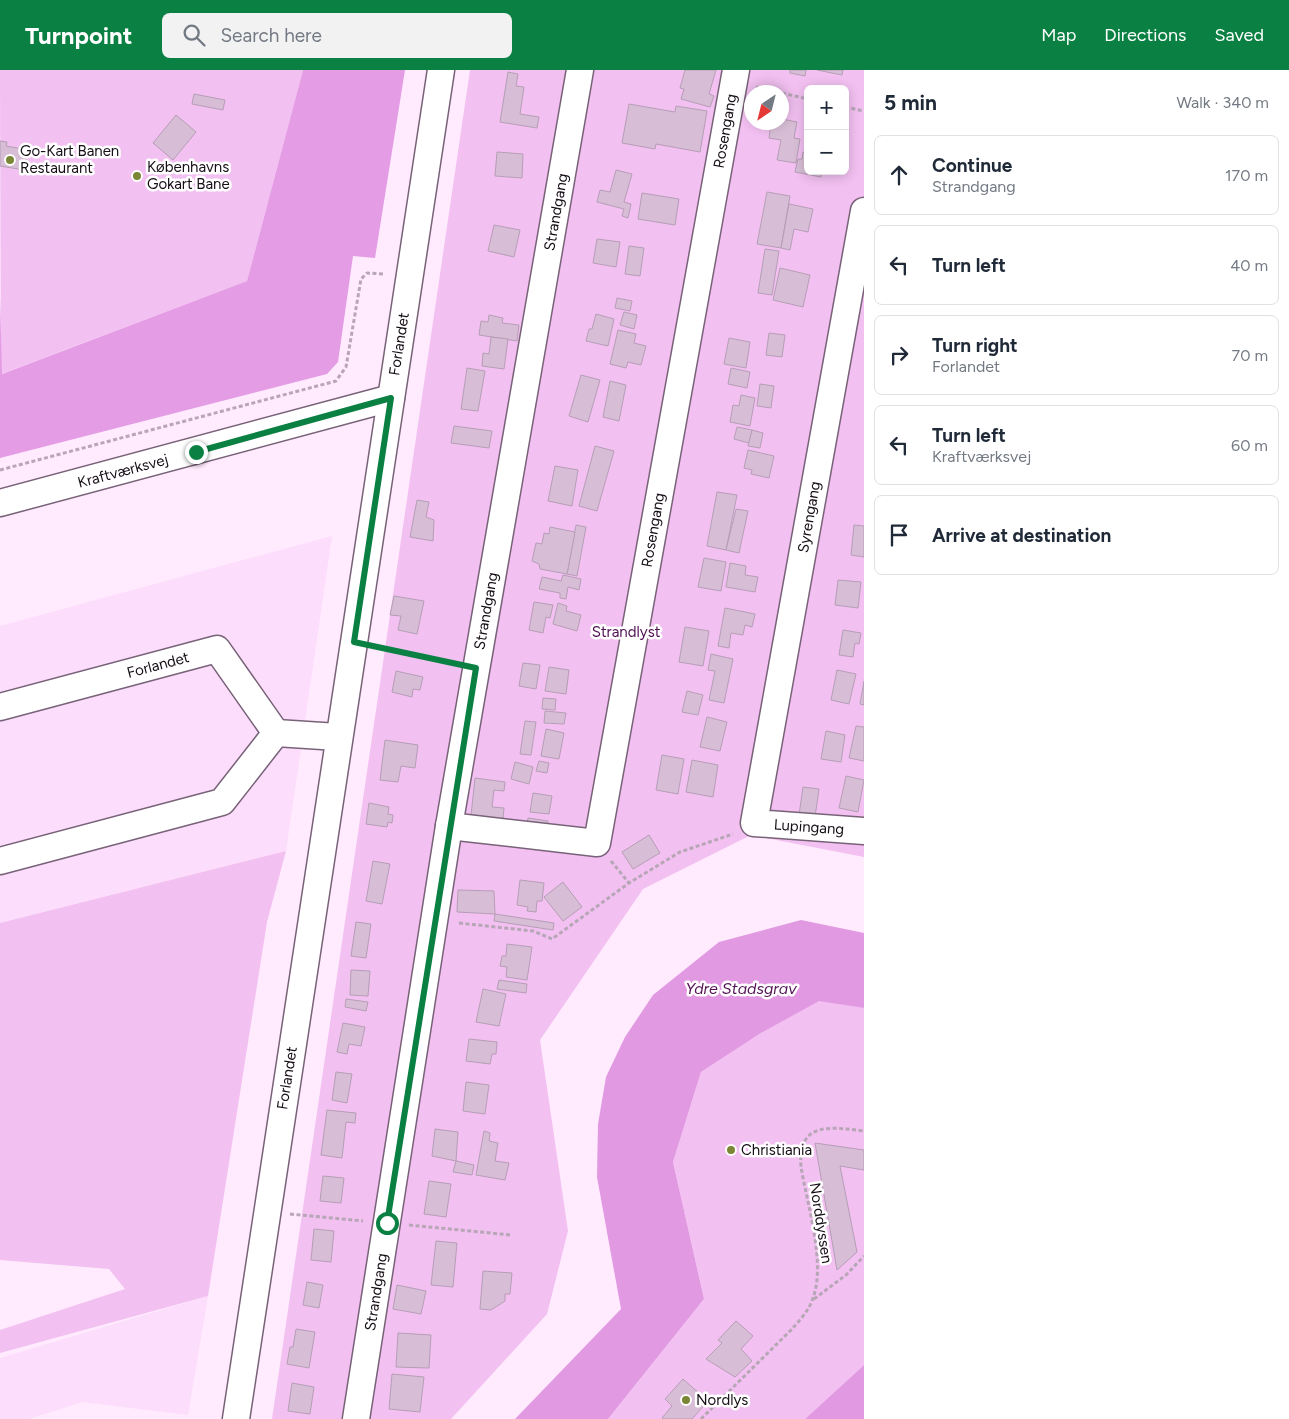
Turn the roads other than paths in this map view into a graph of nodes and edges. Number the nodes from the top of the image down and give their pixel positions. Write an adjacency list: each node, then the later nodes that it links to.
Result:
1 (441, 70): 5 (street, Forlandet)
2 (580, 70): 11 (street, Strandgang)
3 (736, 70): 11 (street, Rosengang)
4 (864, 210): 10 (street, Syrengang)
5 (391, 398): 6 (street, Kraftværksvej); 9 (street, Forlandet)
6 (0, 503)
7 (0, 707): 8 (street, Forlandet)
8 (276, 733): 9 (street); 13 (street)
9 (338, 737): 14 (street, Forlandet)
10 (754, 823): 12 (street, Lupingang)
11 (449, 826): 15 (street, Strandgang)
12 (864, 831)
13 (0, 861)
14 (236, 1419)
15 (356, 1419)

